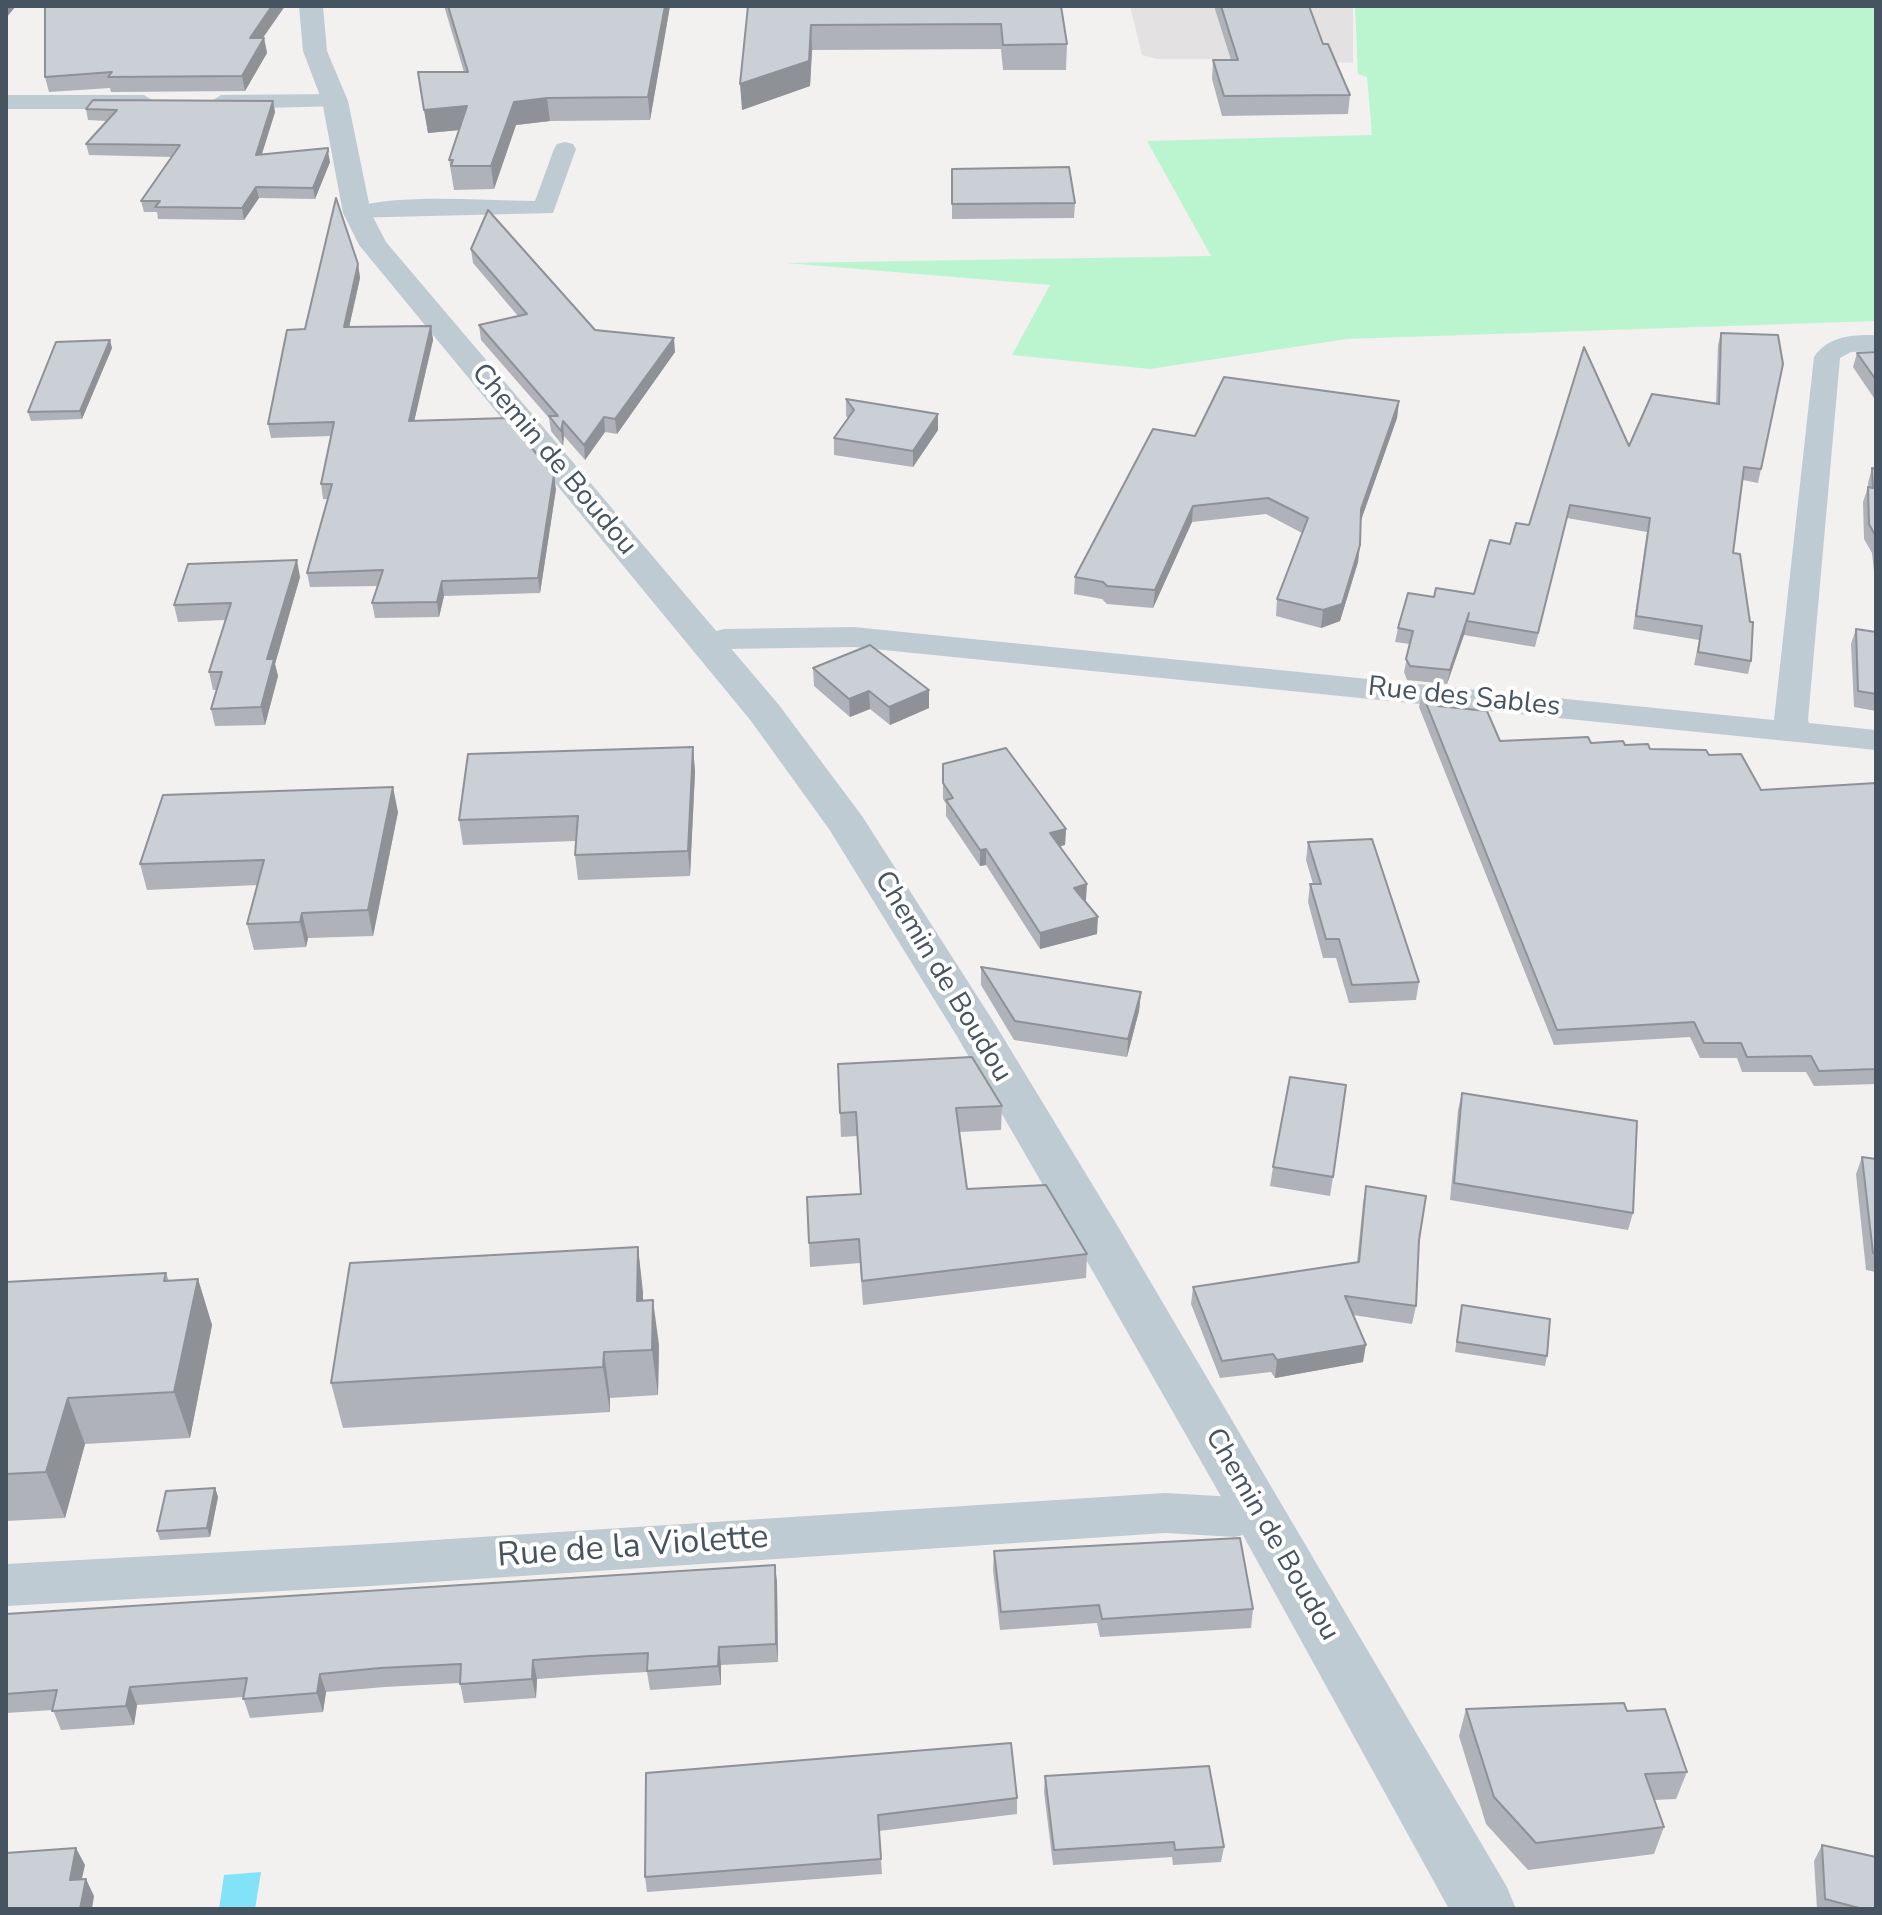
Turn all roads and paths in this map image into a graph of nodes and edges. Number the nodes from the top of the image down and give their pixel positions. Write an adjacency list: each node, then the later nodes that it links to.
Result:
1 (311, 6): 3 (street, Chemin de Boudou)
2 (336, 25): 3 (street, Chemin de Boudou)
3 (335, 101): 6 (street); 8 (street, Chemin de Boudou)
4 (6, 102): 5 (street)
5 (169, 102)
6 (199, 102)
7 (565, 149): 8 (street)
8 (357, 213): 10 (street, Chemin de Boudou)
9 (1876, 343): 11 (street)
10 (705, 644): 11 (street, Rue des Sables); 13 (street, Chemin de Boudou)
11 (1794, 732): 12 (street, Rue des Sables)
12 (1876, 740)
13 (1259, 1512): 14 (street, Rue de la Violette); 15 (street, Chemin de Boudou)
14 (6, 1585)
15 (1484, 1909)

